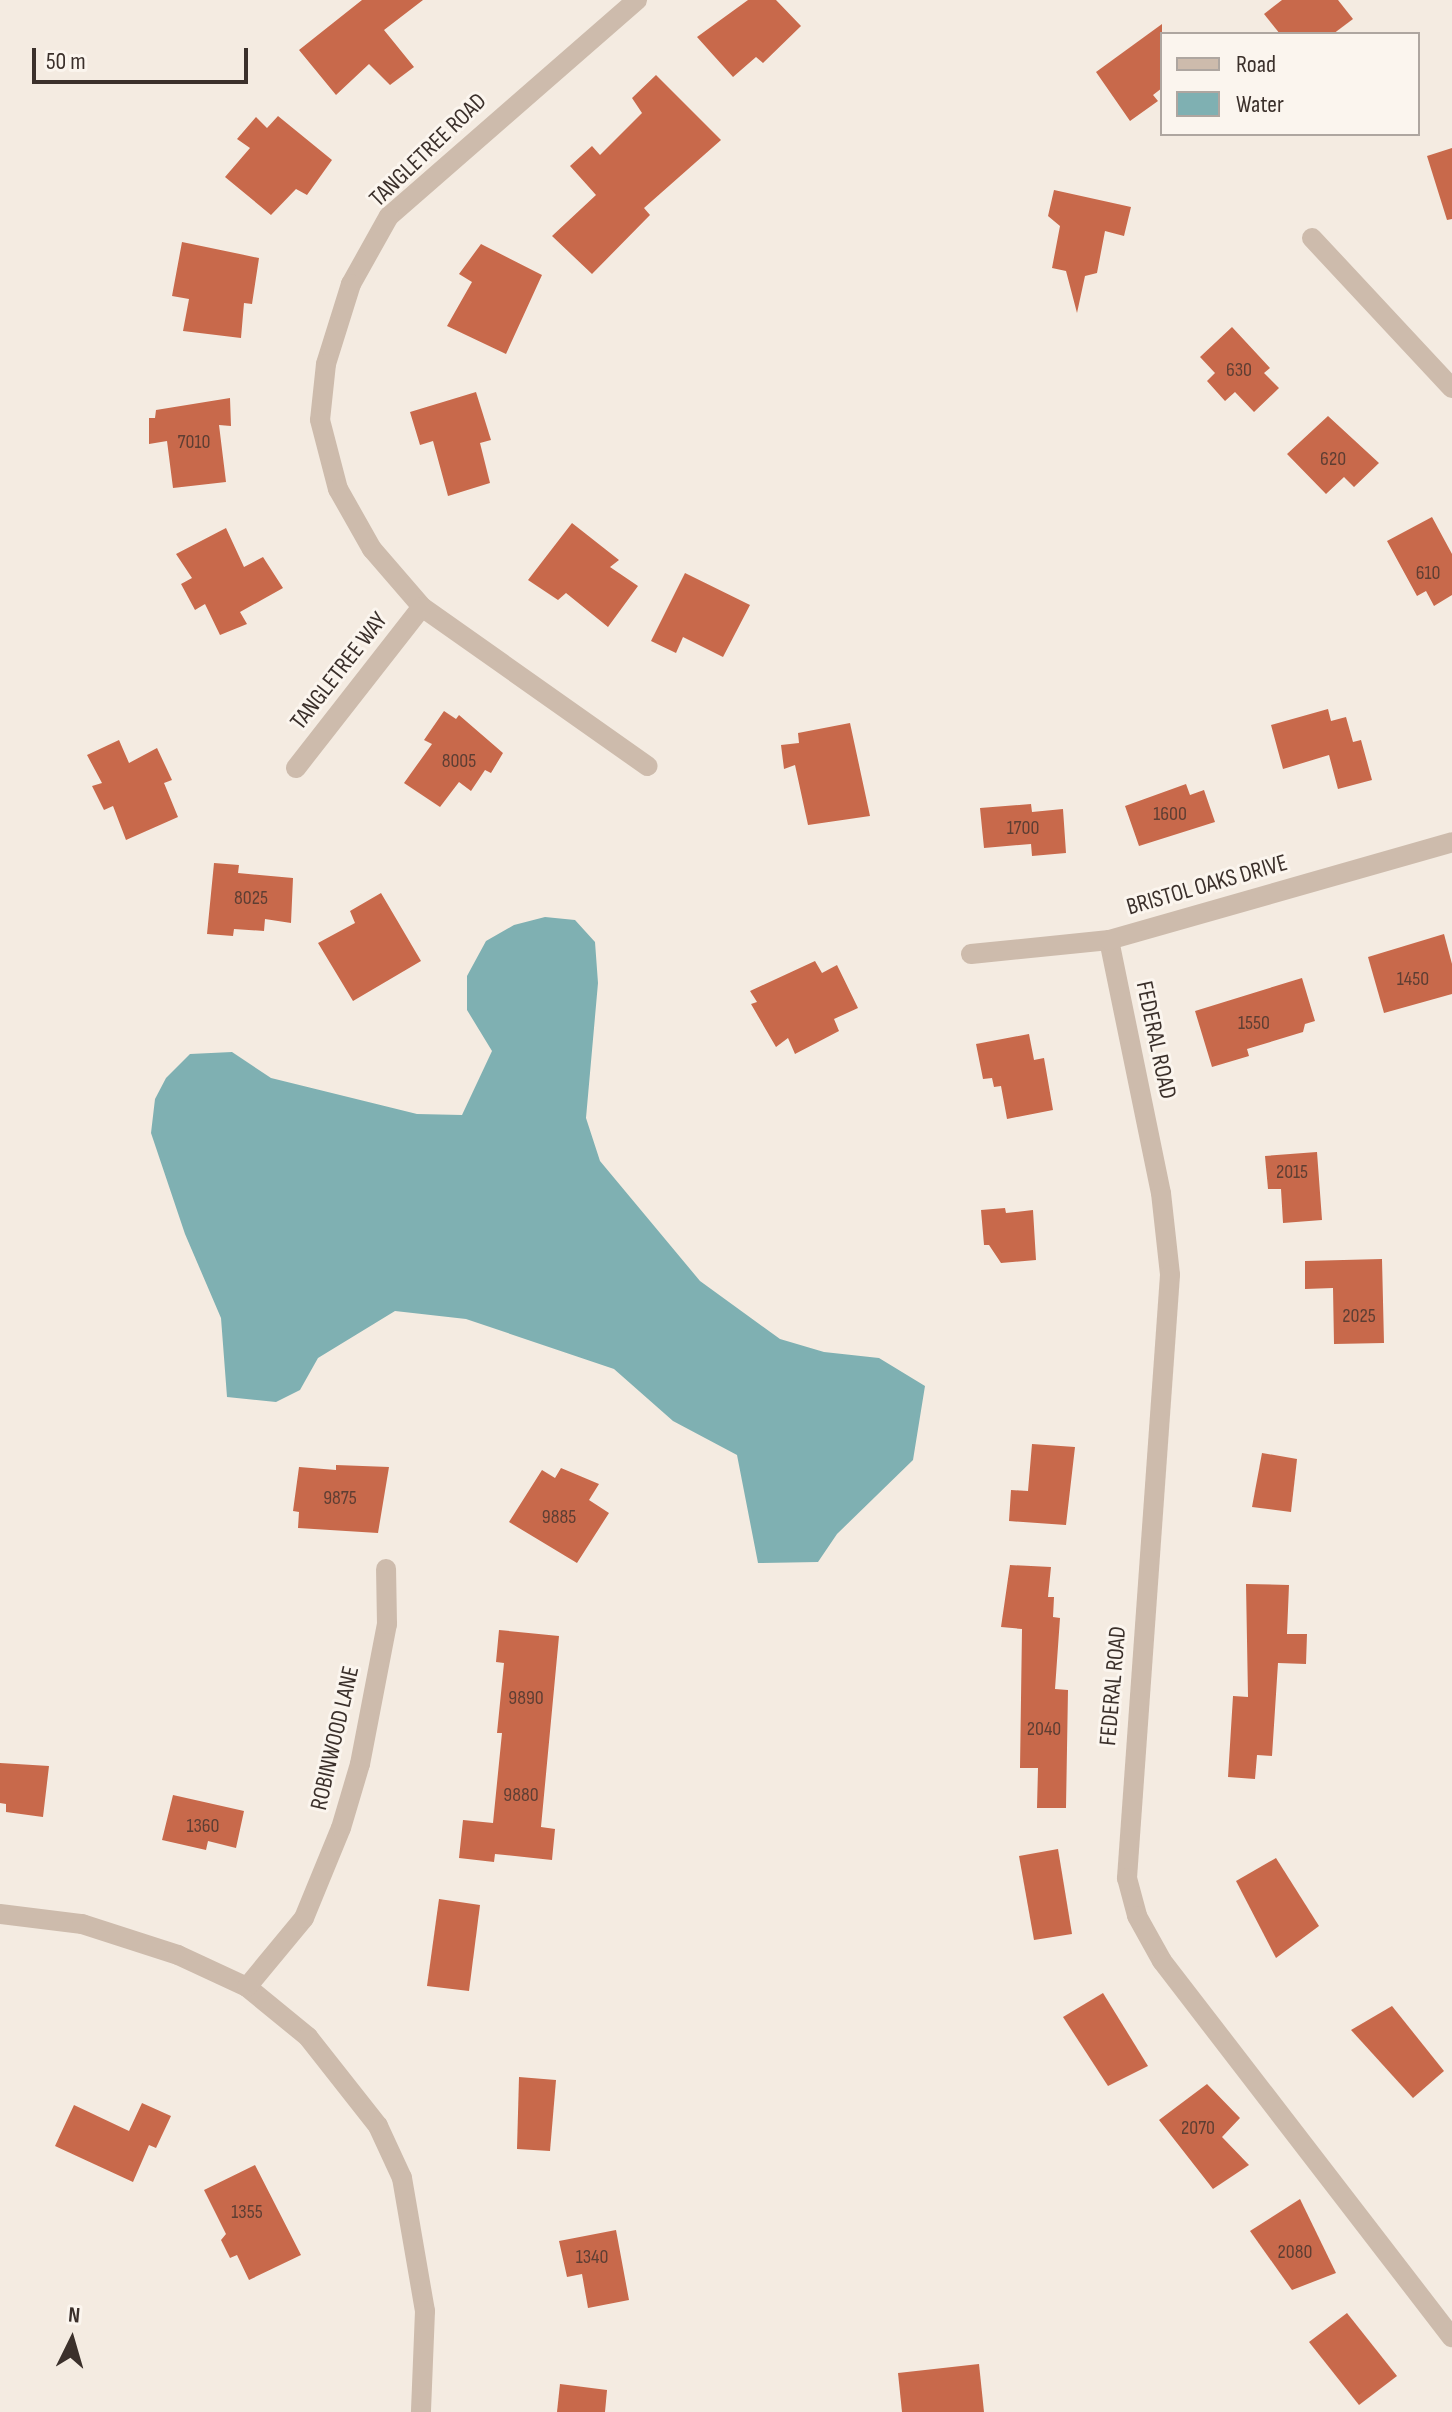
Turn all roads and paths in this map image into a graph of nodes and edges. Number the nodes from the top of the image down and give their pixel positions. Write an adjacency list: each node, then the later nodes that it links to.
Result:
1 (637, 0): 4 (street, TANGLETREE ROAD)
2 (1312, 238): 3 (street)
3 (1452, 388)
4 (422, 607): 5 (street, TANGLETREE ROAD); 6 (street, TANGLETREE WAY)
5 (647, 766)
6 (296, 768)
7 (1452, 842): 8 (street, BRISTOL OAKS DRIVE)
8 (1109, 940): 9 (street, BRISTOL OAKS DRIVE); 13 (street, FEDERAL ROAD)
9 (971, 954)
10 (386, 1569): 12 (street, ROBINWOOD LANE)
11 (0, 1914): 12 (street)
12 (247, 1987): 14 (street)
13 (1452, 2337)
14 (421, 2412)

